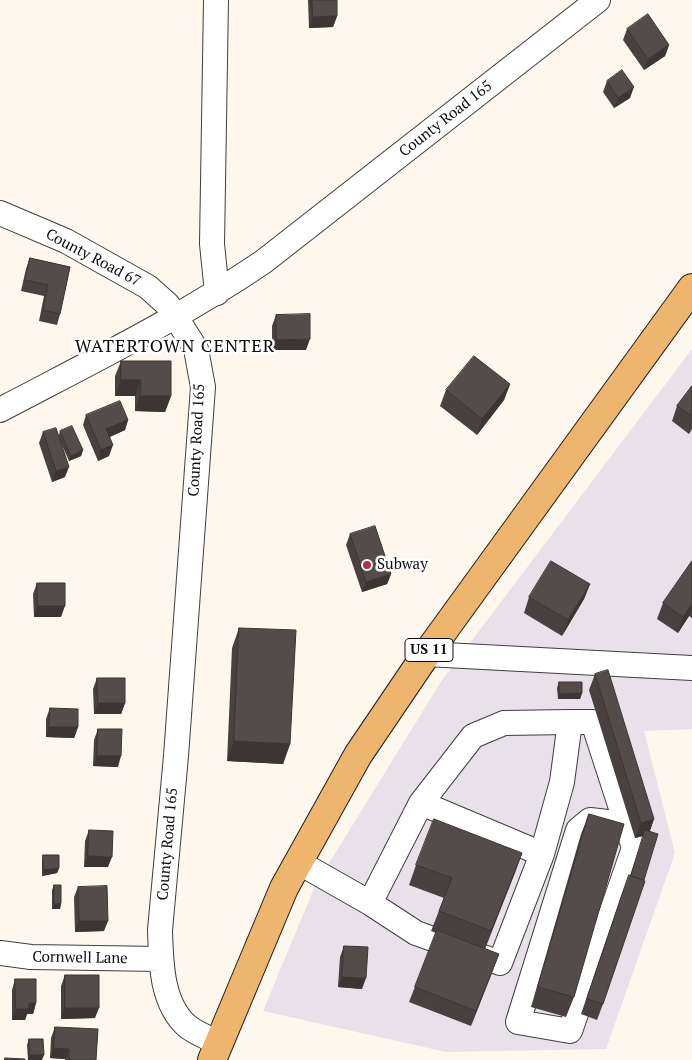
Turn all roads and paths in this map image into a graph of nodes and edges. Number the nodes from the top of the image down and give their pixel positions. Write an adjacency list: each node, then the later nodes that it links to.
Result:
1 (216, 0): 5 (street)
2 (598, 0): 5 (street, County Road 165)
3 (0, 213): 6 (street, County Road 67)
4 (692, 288): 8 (main road, US 11)
5 (217, 293): 6 (street, County Road 165)
6 (176, 317): 7 (street); 18 (street, County Road 165)
7 (0, 410)
8 (426, 654): 9 (street); 15 (main road, US 11)
9 (692, 668)
10 (570, 722): 11 (street); 12 (street); 14 (street)
11 (418, 809): 13 (street); 13 (street); 16 (street)
12 (625, 824): 12 (street)
13 (518, 846): 14 (street)
14 (542, 854): 16 (street)
15 (298, 862): 16 (street); 19 (main road, US 11)
16 (370, 903)
17 (0, 953): 18 (street, Cornwell Lane)
18 (161, 959): 19 (street, County Road 165)
19 (215, 1052)

